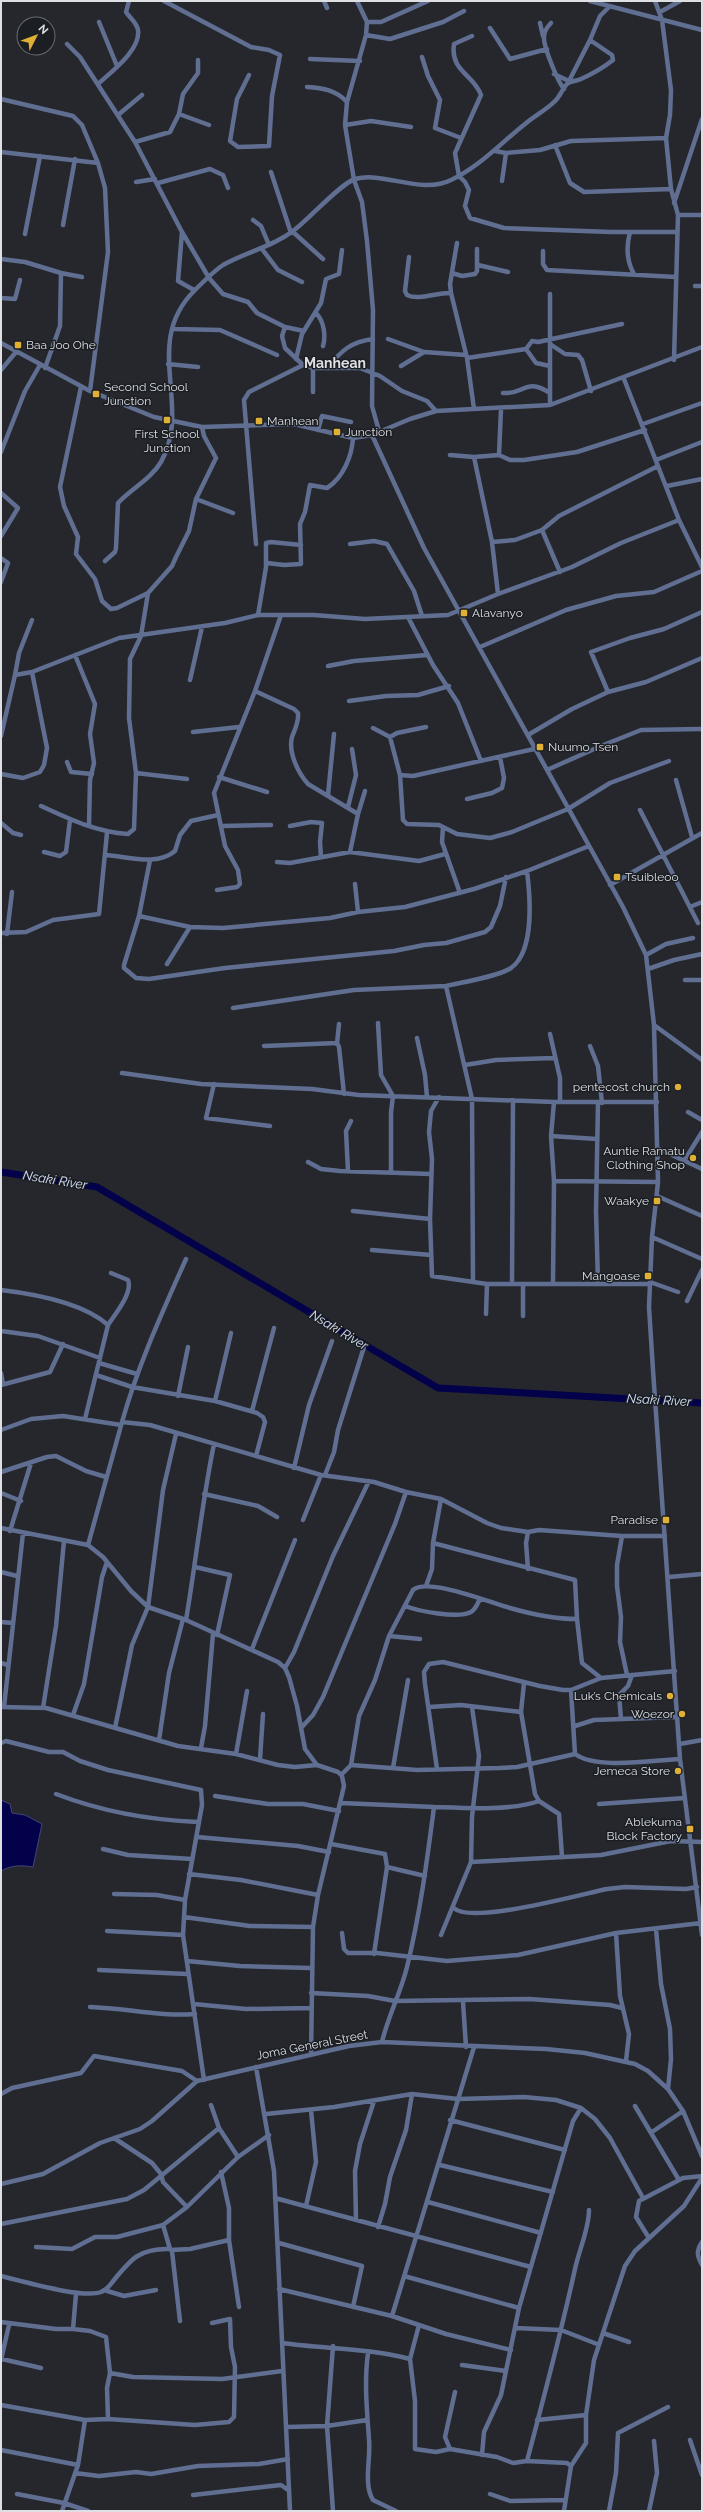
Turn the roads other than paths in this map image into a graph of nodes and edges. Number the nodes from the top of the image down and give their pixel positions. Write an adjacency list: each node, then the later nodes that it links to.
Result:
1 (129, 1): 30 (street)
2 (164, 1): 32 (street)
3 (324, 1): 10 (street)
4 (357, 1): 15 (street)
5 (590, 1): 9 (street)
6 (655, 1): 12 (street)
7 (680, 1): 12 (street)
8 (428, 2): 15 (street)
9 (609, 7): 13 (street); 23 (street)
10 (327, 8)
11 (464, 11): 20 (street)
12 (660, 12): 13 (street)
13 (662, 20): 19 (street); 47 (street)
14 (99, 22): 30 (street)
15 (367, 22): 20 (street)
16 (540, 23): 22 (street)
17 (551, 23): 22 (street)
18 (490, 28): 25 (street)
19 (702, 30)
20 (366, 35): 29 (street)
21 (472, 36): 46 (street)
22 (544, 36): 25 (street)
23 (590, 40): 33 (street); 33 (street)
24 (67, 44): 34 (street)
25 (547, 49): 31 (street)
26 (422, 56): 46 (street)
27 (310, 59): 29 (street)
28 (198, 60): 40 (street)
29 (360, 61): 39 (street)
30 (117, 66): 34 (street)
31 (554, 74): 33 (street); 36 (street)
32 (249, 75)
33 (568, 82): 36 (street)
34 (98, 84): 41 (street)
35 (307, 87): 39 (street)
36 (564, 89): 50 (street)
37 (142, 95): 41 (street)
38 (1, 99): 55 (street)
39 (347, 102): 44 (street)
40 (179, 114): 43 (street); 48 (street)
41 (118, 115): 48 (street)
42 (702, 119): 64 (street)
43 (209, 125)
44 (344, 125): 45 (street); 58 (street)
45 (411, 127)
46 (461, 138): 57 (street)
47 (666, 138): 49 (street); 63 (street)
48 (135, 142): 59 (street)
49 (555, 145): 52 (street); 63 (street)
50 (495, 151): 52 (street); 57 (street)
51 (1, 152): 53 (street)
52 (506, 153): 61 (street)
53 (40, 156): 54 (street); 73 (street)
54 (75, 159): 55 (street); 68 (street)
55 (98, 163): 131 (street)
56 (271, 172): 70 (street)
57 (459, 176): 58 (street); 71 (street)
58 (354, 180): 70 (street); 104 (street)
59 (156, 181): 60 (street); 62 (street); 69 (street)
60 (136, 182)
61 (502, 182)
62 (228, 188)
63 (671, 189): 64 (street)
64 (674, 203): 65 (street)
65 (678, 215): 66 (street); 72 (street)
66 (702, 215)
67 (253, 220): 75 (street)
68 (63, 225)
69 (182, 232): 90 (street); 95 (street)
70 (292, 232): 75 (street); 82 (street)
71 (630, 232): 72 (street); 87 (street)
72 (677, 232): 89 (street)
73 (25, 234)
74 (457, 243): 86 (street)
75 (269, 245): 76 (street)
76 (262, 249): 90 (street); 92 (street)
77 (477, 249): 83 (street)
78 (342, 250): 99 (street)
79 (543, 251): 87 (street)
80 (409, 257): 96 (street)
81 (1, 259): 85 (street)
82 (323, 260)
83 (478, 265): 84 (street); 86 (street)
84 (508, 272)
85 (61, 273): 88 (street); 123 (street)
86 (452, 273): 96 (street)
87 (634, 274): 89 (street)
88 (82, 277)
89 (676, 277): 116 (street)
90 (209, 278): 95 (street); 101 (street)
91 (20, 280): 98 (street)
92 (302, 282)
93 (695, 286): 94 (street)
94 (702, 286)
95 (194, 290): 102 (street)
96 (451, 293): 114 (street)
97 (550, 294): 107 (street)
98 (1, 298)
99 (316, 313): 103 (street); 108 (street)
100 (622, 324): 107 (street)
101 (285, 326): 103 (street); 115 (street)
102 (174, 329): 113 (street); 117 (street)
103 (304, 331): 115 (street)
104 (373, 338): 125 (street); 127 (street)
105 (388, 339): 112 (street)
106 (1, 342): 111 (street)
107 (550, 342): 110 (street); 121 (street); 130 (street)
108 (323, 346)
109 (702, 347): 116 (street)
110 (526, 349): 114 (street); 121 (street)
111 (16, 352): 119 (street); 126 (street)
112 (424, 352): 114 (street); 120 (street)
113 (277, 355)
114 (467, 357): 137 (street)
115 (296, 359): 118 (street)
116 (674, 360): 128 (street)
117 (168, 364): 122 (street); 140 (street)
118 (303, 364): 124 (street); 144 (street)
119 (40, 365): 123 (street); 151 (street)
120 (401, 366)
121 (550, 366): 134 (street)
122 (198, 367)
123 (45, 368): 129 (street)
124 (313, 368): 125 (street); 132 (street)
125 (328, 368): 127 (street)
126 (1, 370)
127 (372, 373): 139 (street); 147 (street)
128 (624, 379): 130 (street); 142 (street)
129 (81, 387): 131 (street); 176 (street)
130 (591, 390): 136 (street)
131 (90, 392): 140 (street)
132 (313, 392)
133 (503, 393): 134 (street)
134 (550, 393): 136 (street)
135 (702, 403): 142 (street)
136 (550, 406): 138 (street)
137 (474, 409): 138 (street); 139 (street)
138 (501, 409): 153 (street)
139 (436, 411): 147 (street)
140 (173, 422): 143 (street); 170 (street)
141 (351, 422): 145 (street)
142 (643, 424): 146 (street)
143 (202, 427): 144 (street); 160 (street)
144 (247, 427): 145 (street); 166 (street)
145 (318, 430): 149 (street)
146 (645, 430): 153 (street); 155 (street)
147 (379, 431): 148 (street)
148 (372, 435): 149 (street); 178 (street)
149 (352, 438): 168 (street)
150 (702, 442): 155 (street)
151 (1, 452)
152 (450, 455): 154 (street)
153 (499, 455): 154 (street)
154 (474, 457): 165 (street)
155 (656, 460): 156 (street)
156 (658, 466): 158 (street); 163 (street)
157 (702, 479): 158 (street)
158 (667, 486): 162 (street)
159 (1, 493): 164 (street)
160 (196, 499): 161 (street); 176 (street)
161 (233, 513)
162 (679, 520): 172 (street); 174 (street)
163 (542, 530): 165 (street); 174 (street)
164 (1, 536)
165 (492, 542): 177 (street)
166 (256, 544)
167 (350, 544): 182 (street)
168 (301, 545): 171 (street); 171 (street)
169 (1, 558): 175 (street)
170 (105, 561)
171 (266, 563): 180 (street)
172 (702, 567)
173 (702, 571): 187 (street)
174 (560, 572): 177 (street)
175 (1, 582)
176 (148, 593): 186 (street)
177 (498, 594): 178 (street)
178 (459, 610): 182 (street); 187 (street)
179 (702, 612): 197 (street)
180 (258, 615): 181 (street); 185 (street)
181 (281, 615): 183 (street); 196 (street)
182 (422, 616): 183 (street)
183 (409, 619): 189 (street)
184 (32, 620): 193 (street)
185 (202, 627): 186 (street); 194 (street)
186 (141, 636): 188 (street); 215 (street)
187 (480, 647): 205 (street)
188 (74, 655): 192 (street); 217 (street)
189 (427, 655): 191 (street); 195 (street)
190 (702, 658): 197 (street)
191 (328, 666)
192 (32, 672): 193 (street); 216 (street)
193 (15, 675): 206 (street)
194 (190, 680)
195 (449, 686): 198 (street); 211 (street)
196 (254, 691): 199 (street); 224 (street)
197 (608, 692): 205 (street)
198 (349, 701)
199 (239, 727): 203 (street); 219 (street)
200 (426, 727): 207 (street)
201 (373, 728): 207 (street)
202 (702, 729): 214 (street)
203 (193, 732)
204 (334, 734): 224 (street)
205 (528, 735): 209 (street)
206 (1, 736)
207 (390, 737): 218 (street)
208 (352, 749): 227 (street)
209 (534, 749): 210 (street); 214 (street)
210 (500, 758): 211 (street); 225 (street)
211 (481, 761): 218 (street)
212 (669, 761): 228 (street)
213 (67, 762): 217 (street)
214 (547, 770): 228 (street)
215 (136, 773): 220 (street); 239 (street)
216 (1, 774)
217 (92, 774): 234 (street)
218 (400, 775): 238 (street)
219 (219, 777): 223 (street); 231 (street)
220 (187, 779)
221 (676, 780): 242 (street)
222 (365, 791): 230 (street)
223 (267, 792)
224 (328, 795): 227 (street)
225 (467, 799)
226 (40, 806): 232 (street)
227 (348, 807): 230 (street)
228 (568, 809): 238 (street); 243 (street)
229 (640, 810): 247 (street)
230 (358, 814): 245 (street)
231 (218, 815): 235 (street); 250 (street)
232 (70, 820): 234 (street); 244 (street)
233 (1, 823): 241 (street)
234 (88, 826): 239 (street)
235 (222, 826): 236 (street); 256 (street)
236 (271, 826)
237 (290, 826): 249 (street)
238 (443, 827): 246 (street)
239 (107, 833): 248 (street)
240 (702, 833): 242 (street)
241 (21, 834)
242 (692, 837): 247 (street)
243 (589, 846): 252 (street); 255 (street)
244 (44, 852)
245 (350, 852): 246 (street); 249 (street)
246 (445, 854): 258 (street)
247 (663, 854): 255 (street); 260 (street)
248 (105, 855): 250 (street); 266 (street)
249 (321, 857): 251 (street)
250 (150, 860): 262 (street)
251 (277, 862)
252 (527, 871): 253 (street); 274 (street)
253 (506, 877): 258 (street); 262 (street)
254 (355, 884): 261 (street)
255 (610, 885): 269 (street)
256 (217, 890)
257 (12, 892): 266 (street)
258 (460, 893): 261 (street)
259 (702, 902): 260 (street)
260 (690, 907): 263 (street)
261 (358, 912): 264 (street)
262 (139, 916): 264 (street)
263 (698, 923)
264 (190, 927): 270 (street)
265 (1, 933): 266 (street)
266 (7, 934)
267 (693, 938): 269 (street)
268 (702, 954): 271 (street)
269 (646, 955): 271 (street)
270 (167, 964)
271 (648, 970): 278 (street)
272 (685, 980): 273 (street)
273 (702, 980)
274 (446, 986): 275 (street); 286 (street)
275 (233, 1008)
276 (378, 1023): 290 (street)
277 (339, 1024): 281 (street)
278 (654, 1025): 285 (street); 296 (street)
279 (550, 1034): 284 (street)
280 (417, 1038): 291 (street)
281 (338, 1044): 282 (street); 289 (street)
282 (264, 1046)
283 (590, 1046): 297 (street)
284 (554, 1058): 286 (street); 295 (street)
285 (702, 1060)
286 (465, 1065): 293 (street)
287 (122, 1073): 288 (street)
288 (214, 1084): 289 (street); 301 (street)
289 (344, 1094): 290 (street)
290 (394, 1096): 291 (street); 310 (street)
291 (427, 1097): 292 (street)
292 (439, 1097): 293 (street); 311 (street)
293 (472, 1099): 294 (street); 326 (street)
294 (513, 1100): 295 (street); 331 (street)
295 (557, 1102): 297 (street); 303 (street)
296 (657, 1102): 297 (street); 305 (street)
297 (600, 1103): 304 (street)
298 (688, 1112): 299 (street)
299 (702, 1120)
300 (351, 1122): 309 (street)
301 (270, 1126)
302 (702, 1132): 306 (street)
303 (551, 1136): 304 (street); 312 (street)
304 (597, 1139): 313 (street)
305 (657, 1148): 306 (street); 314 (street)
306 (684, 1161): 308 (street)
307 (308, 1162): 309 (street)
308 (702, 1169)
309 (348, 1171): 310 (street)
310 (391, 1172): 311 (street)
311 (431, 1174): 318 (street)
312 (554, 1180): 313 (street); 327 (street)
313 (596, 1182): 314 (street); 328 (street)
314 (658, 1182): 315 (street)
315 (657, 1196): 317 (street); 319 (street)
316 (353, 1212): 318 (street)
317 (702, 1216)
318 (430, 1219): 321 (street)
319 (652, 1237): 323 (street); 329 (street)
320 (372, 1250): 321 (street)
321 (431, 1254): 326 (street)
322 (186, 1259): 348 (street)
323 (702, 1259)
324 (702, 1270): 335 (street)
325 (111, 1272): 338 (street)
326 (473, 1281): 330 (street)
327 (553, 1283): 328 (street); 332 (street)
328 (598, 1283): 329 (street)
329 (650, 1283): 334 (street); 379 (street)
330 (487, 1284): 331 (street); 336 (street)
331 (512, 1284): 332 (street)
332 (523, 1285): 337 (street)
333 (1, 1290): 338 (street)
334 (678, 1292)
335 (687, 1301)
336 (486, 1314)
337 (523, 1316)
338 (108, 1325): 346 (street)
339 (274, 1328): 354 (street)
340 (1, 1331): 343 (street)
341 (231, 1333): 353 (street)
342 (332, 1341): 362 (street)
343 (63, 1344): 346 (street); 350 (street)
344 (188, 1347): 352 (street)
345 (364, 1347): 364 (street)
346 (100, 1361): 348 (street); 349 (street)
347 (1, 1373): 350 (street)
348 (137, 1374): 351 (street)
349 (96, 1375): 351 (street); 355 (street)
350 (2, 1384)
351 (132, 1387): 352 (street); 356 (street)
352 (178, 1396): 353 (street)
353 (215, 1401): 354 (street)
354 (252, 1411): 360 (street)
355 (85, 1419): 356 (street); 357 (street)
356 (122, 1423): 358 (street); 365 (street)
357 (1, 1430)
358 (176, 1434): 359 (street); 393 (street)
359 (214, 1444): 360 (street); 369 (street)
360 (256, 1456): 362 (street)
361 (31, 1464): 363 (street); 365 (street); 371 (street)
362 (294, 1468): 364 (street)
363 (1, 1472)
364 (323, 1475): 366 (street); 373 (street)
365 (106, 1477): 383 (street)
366 (369, 1481): 367 (street); 405 (street)
367 (406, 1492): 370 (street); 424 (street)
368 (1, 1493): 371 (street)
369 (204, 1494): 372 (street); 385 (street)
370 (441, 1498): 376 (street); 382 (street)
371 (21, 1501): 375 (street)
372 (277, 1517)
373 (303, 1520)
374 (1, 1528): 375 (street)
375 (10, 1531): 377 (street)
376 (528, 1532): 378 (street); 386 (street)
377 (23, 1533): 381 (street); 389 (street)
378 (622, 1536): 379 (street); 407 (street)
379 (665, 1536): 390 (street)
380 (295, 1540): 402 (street)
381 (64, 1541): 383 (street); 416 (street)
382 (433, 1543): 386 (street); 391 (street)
383 (88, 1545): 384 (street)
384 (107, 1562): 393 (street); 419 (street)
385 (195, 1567): 396 (street); 399 (street)
386 (528, 1569): 395 (street)
387 (1, 1572): 389 (street)
388 (702, 1574): 390 (street)
389 (17, 1576): 398 (street)
390 (669, 1577): 406 (street)
391 (426, 1586): 392 (street); 394 (street)
392 (480, 1599): 394 (street); 395 (street)
393 (148, 1606): 396 (street); 423 (street)
394 (405, 1606): 400 (street)
395 (577, 1619): 408 (street)
396 (185, 1620): 399 (street); 425 (street)
397 (1, 1622): 398 (street)
398 (13, 1623): 404 (street)
399 (215, 1634): 402 (street); 429 (street)
400 (389, 1636): 401 (street); 436 (street)
401 (420, 1639)
402 (252, 1649): 405 (street)
403 (1, 1663): 404 (street)
404 (8, 1665): 413 (street)
405 (285, 1668): 424 (street)
406 (675, 1671): 407 (street); 420 (street)
407 (630, 1675): 408 (street); 421 (street)
408 (601, 1678): 411 (street)
409 (408, 1680): 437 (street)
410 (524, 1683): 411 (street); 414 (street); 417 (street)
411 (571, 1690): 422 (street)
412 (247, 1691): 430 (street)
413 (2, 1707): 416 (street)
414 (429, 1707): 415 (street); 439 (street)
415 (472, 1707): 417 (street); 438 (street)
416 (44, 1708): 419 (street)
417 (522, 1712): 434 (street)
418 (263, 1714): 432 (street)
419 (73, 1715): 423 (street)
420 (678, 1717): 421 (street); 428 (street)
421 (621, 1719): 422 (street)
422 (575, 1726): 431 (street)
423 (115, 1728): 425 (street)
424 (301, 1728): 435 (street)
425 (159, 1740): 429 (street)
426 (702, 1740): 428 (street)
427 (1, 1742): 450 (street)
428 (680, 1744): 433 (street)
429 (201, 1748): 430 (street)
430 (236, 1754): 432 (street)
431 (576, 1754): 433 (street); 434 (street)
432 (260, 1759): 435 (street)
433 (680, 1759): 443 (street)
434 (530, 1763): 438 (street); 444 (street)
435 (318, 1765): 440 (street)
436 (351, 1765): 437 (street); 440 (street)
437 (393, 1768): 439 (street)
438 (477, 1768): 439 (street); 448 (street)
439 (437, 1769)
440 (341, 1775): 445 (street)
441 (56, 1794): 450 (street)
442 (215, 1796): 449 (street)
443 (685, 1798): 446 (street); 452 (street)
444 (539, 1800): 448 (street); 457 (street)
445 (341, 1803): 447 (street); 449 (street)
446 (599, 1804)
447 (434, 1807): 448 (street); 462 (street)
448 (474, 1808): 459 (street)
449 (339, 1811): 454 (street)
450 (198, 1822): 451 (street)
451 (197, 1837): 456 (street); 458 (street)
452 (690, 1840): 453 (street); 457 (street); 463 (street)
453 (702, 1842)
454 (331, 1844): 456 (street); 460 (street)
455 (102, 1849): 458 (street)
456 (329, 1852): 465 (street)
457 (562, 1857): 459 (street)
458 (192, 1859): 461 (street)
459 (471, 1862): 467 (street)
460 (387, 1866): 462 (street); 478 (street)
461 (189, 1874): 465 (street); 466 (street)
462 (425, 1876): 479 (street)
463 (699, 1891): 467 (street); 469 (street)
464 (114, 1894): 466 (street)
465 (318, 1895): 470 (street)
466 (185, 1900): 468 (street)
467 (454, 1908): 476 (street)
468 (184, 1917): 470 (street); 475 (street)
469 (701, 1923): 471 (street); 477 (street)
470 (313, 1927): 481 (street)
471 (656, 1929): 474 (street); 500 (street)
472 (107, 1931): 475 (street)
473 (342, 1933): 478 (street)
474 (616, 1933): 479 (street); 490 (street)
475 (183, 1935): 480 (street)
476 (441, 1935)
477 (702, 1935)
478 (374, 1954): 479 (street)
479 (409, 1958): 485 (street)
480 (187, 1961): 481 (street); 483 (street)
481 (311, 1968): 484 (street)
482 (99, 1970): 483 (street)
483 (187, 1974): 487 (street)
484 (311, 1993): 485 (street); 489 (street)
485 (395, 2001): 486 (street); 492 (street)
486 (463, 2002): 490 (street); 493 (street)
487 (194, 2004): 489 (street); 491 (street)
488 (90, 2007): 491 (street)
489 (311, 2008): 495 (street)
490 (622, 2008): 496 (street)
491 (195, 2014): 498 (street)
492 (382, 2042): 493 (street, Joma General Street); 495 (street, Joma General Street)
493 (466, 2047): 494 (street, Joma General Street)
494 (474, 2047): 496 (street, Joma General Street); 503 (street)
495 (311, 2055): 497 (street, Joma General Street)
496 (626, 2061): 500 (street, Joma General Street)
497 (256, 2066): 498 (street, Joma General Street); 510 (street)
498 (204, 2080): 499 (street, Joma General Street)
499 (197, 2081): 501 (street); 515 (street)
500 (668, 2089): 509 (street, Joma General Street)
501 (1, 2094)
502 (412, 2094): 503 (street); 504 (street); 535 (street)
503 (458, 2099): 507 (street); 511 (street)
504 (374, 2101): 508 (street); 532 (street)
505 (211, 2105): 512 (street)
506 (635, 2106): 513 (street)
507 (581, 2108): 516 (street); 527 (street)
508 (311, 2110): 510 (street); 529 (street)
509 (683, 2111): 513 (street); 517 (street, Joma General Street)
510 (266, 2114): 514 (street)
511 (450, 2120): 516 (street); 519 (street)
512 (219, 2128): 518 (street); 521 (street)
513 (652, 2132): 523 (street)
514 (269, 2135): 518 (street); 526 (street)
515 (114, 2138): 521 (street); 524 (street)
516 (565, 2150): 525 (street)
517 (702, 2156)
518 (238, 2157): 520 (street)
519 (440, 2165): 525 (street); 528 (street)
520 (221, 2172): 530 (street); 539 (street)
521 (161, 2174): 530 (street); 533 (street)
522 (702, 2177): 523 (street); 538 (street)
523 (679, 2180): 527 (street)
524 (1, 2184)
525 (554, 2192): 536 (street)
526 (275, 2198): 529 (street); 541 (street)
527 (642, 2198): 538 (street)
528 (428, 2202): 536 (street); 537 (street)
529 (306, 2206): 532 (street)
530 (187, 2207): 534 (street)
531 (589, 2210): 563 (street)
532 (356, 2220): 535 (street)
533 (1, 2224)
534 (163, 2225): 542 (street); 543 (street)
535 (378, 2227): 537 (street)
536 (542, 2233): 545 (street)
537 (416, 2236): 545 (street); 547 (street)
538 (649, 2238): 564 (street)
539 (229, 2240): 543 (street); 552 (street)
540 (702, 2242): 544 (street)
541 (279, 2243): 548 (street); 553 (street)
542 (36, 2247)
543 (171, 2250): 549 (street); 556 (street)
544 (702, 2265)
545 (530, 2267): 554 (street)
546 (1, 2276): 551 (street)
547 (404, 2276): 554 (street); 555 (street)
548 (279, 2289): 553 (street); 566 (street)
549 (104, 2290): 550 (street); 551 (street)
550 (156, 2290)
551 (76, 2294): 562 (street)
552 (239, 2307)
553 (353, 2307): 555 (street)
554 (519, 2308): 561 (street)
555 (392, 2316): 560 (street)
556 (180, 2321)
557 (1, 2322): 559 (street)
558 (212, 2323): 578 (street)
559 (9, 2325): 562 (street); 572 (street)
560 (419, 2325): 569 (street); 571 (street)
561 (515, 2328): 563 (street); 569 (street)
562 (73, 2329): 577 (street)
563 (561, 2330): 567 (street); 586 (street)
564 (603, 2333): 565 (street); 567 (street)
565 (629, 2342)
566 (282, 2344): 568 (street); 575 (street)
567 (598, 2344): 582 (street)
568 (333, 2346): 570 (street); 587 (street)
569 (511, 2350): 576 (street)
570 (368, 2353): 571 (street); 585 (street)
571 (410, 2359): 591 (street)
572 (1, 2360): 574 (street)
573 (462, 2365): 576 (street)
574 (41, 2368)
575 (282, 2371): 578 (street); 588 (street)
576 (506, 2371): 593 (street)
577 (110, 2373): 578 (street); 583 (street)
578 (235, 2377): 583 (street)
579 (455, 2392): 591 (street)
580 (1, 2405): 584 (street)
581 (668, 2407): 612 (street)
582 (586, 2415): 586 (street); 597 (street)
583 (108, 2419): 584 (street)
584 (85, 2420): 596 (street)
585 (366, 2420): 587 (street); 610 (street)
586 (537, 2420): 595 (street)
587 (327, 2426): 588 (street); 609 (street)
588 (286, 2427): 594 (street)
589 (690, 2440): 599 (street)
590 (654, 2441): 613 (street)
591 (450, 2449): 593 (street)
592 (1, 2450): 596 (street)
593 (482, 2455): 595 (street)
594 (288, 2459): 598 (street); 600 (street)
595 (527, 2461): 597 (street)
596 (78, 2465): 598 (street)
597 (571, 2466): 604 (street)
598 (75, 2473): 605 (street)
599 (702, 2475)
600 (288, 2490): 603 (street); 608 (street)
601 (17, 2494): 605 (street)
602 (490, 2494): 604 (street)
603 (193, 2495)
604 (565, 2500): 611 (street)
605 (64, 2502): 606 (street); 607 (street)
606 (62, 2511)
607 (88, 2511)
608 (290, 2511)
609 (333, 2511)
610 (396, 2511)
611 (564, 2511)
612 (608, 2511)
613 (649, 2511)

